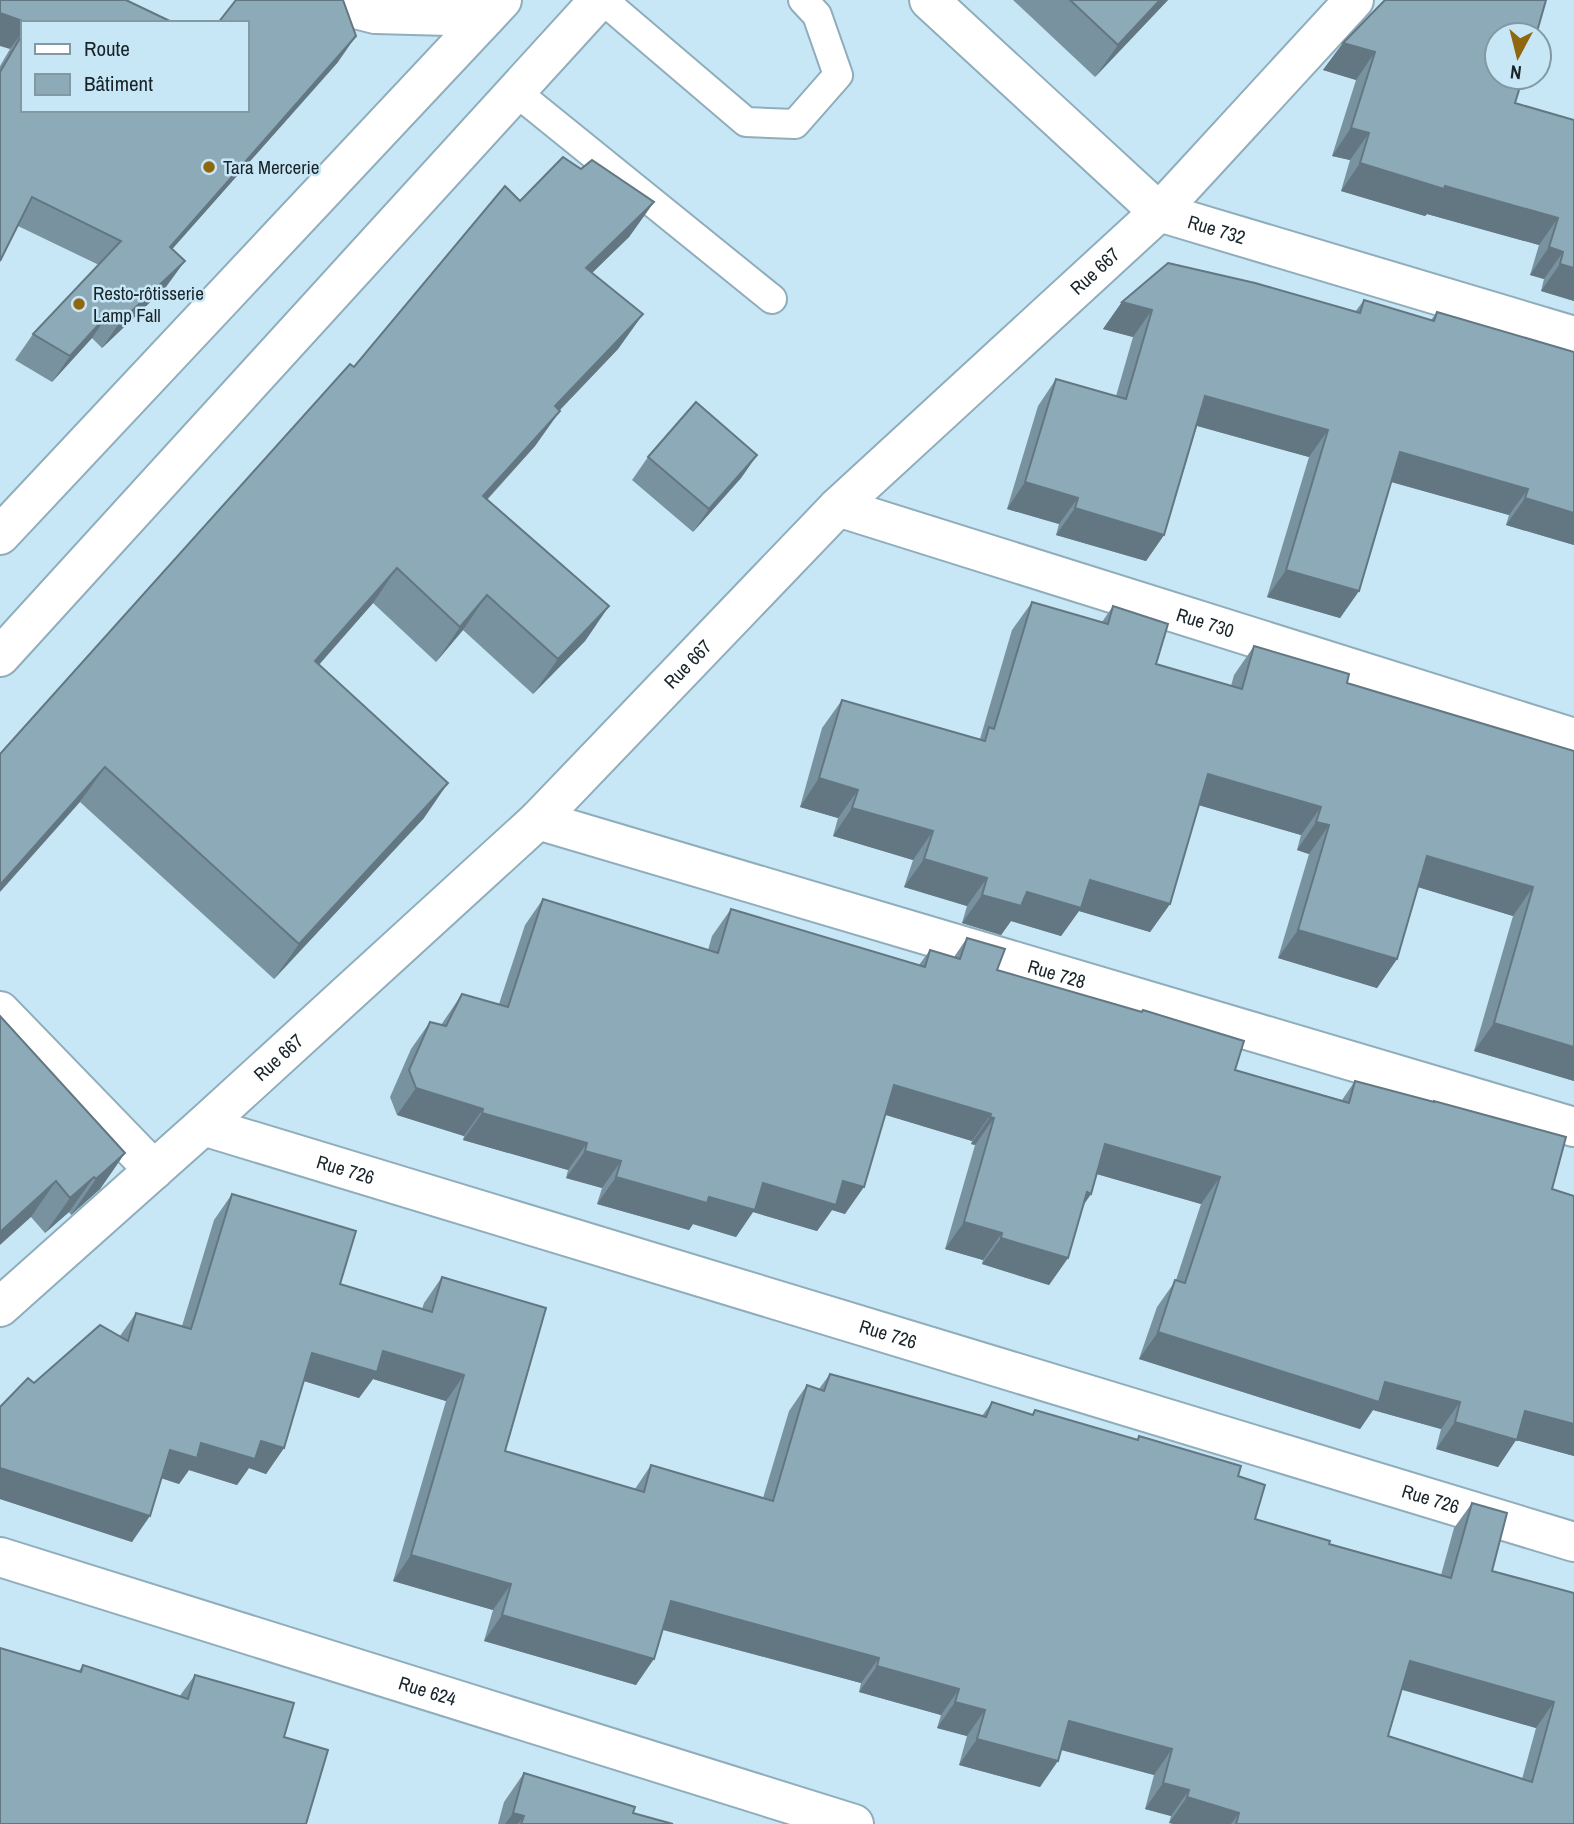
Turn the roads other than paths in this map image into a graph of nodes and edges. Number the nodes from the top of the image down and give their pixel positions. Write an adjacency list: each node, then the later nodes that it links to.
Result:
1 (320, 0): 6 (street)
2 (601, 0): 3 (lane); 7 (street)
3 (803, 0)
4 (929, 0): 8 (street, Rue 732)
5 (1354, 0): 8 (street, Rue 667)
6 (494, 9): 12 (street)
7 (516, 92): 9 (lane); 13 (street)
8 (1159, 212): 10 (street, Rue 732); 11 (street, Rue 667)
9 (772, 299)
10 (1574, 336)
11 (838, 508): 14 (street, Rue 730); 15 (street, Rue 667)
12 (0, 535)
13 (0, 656)
14 (1574, 738)
15 (538, 820): 17 (street, Rue 667); 18 (street, Rue 728)
16 (0, 1011): 19 (street)
17 (203, 1126): 19 (street, Rue 667); 21 (street, Rue 726)
18 (1574, 1127)
19 (153, 1170): 20 (street, Rue 667)
20 (0, 1307)
21 (1574, 1542)
22 (0, 1558): 23 (street, Rue 624)
23 (854, 1824)

